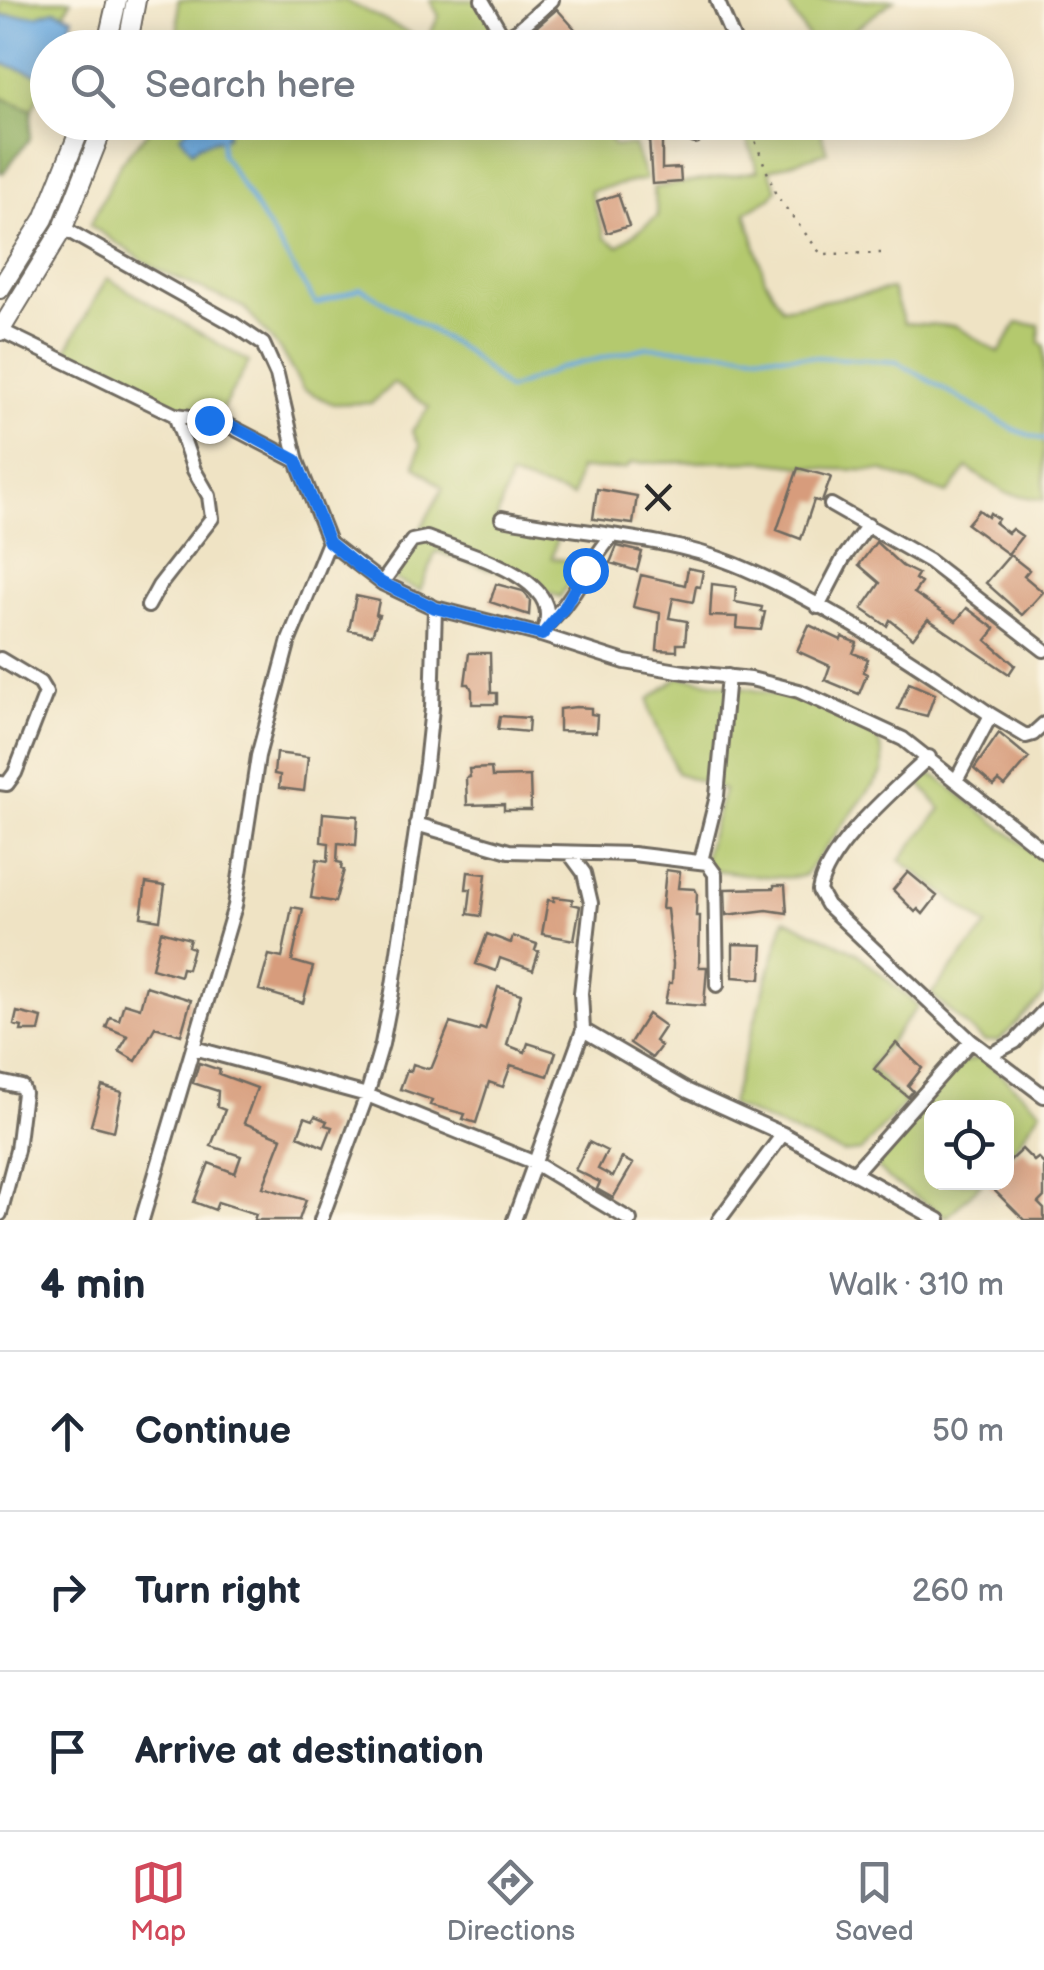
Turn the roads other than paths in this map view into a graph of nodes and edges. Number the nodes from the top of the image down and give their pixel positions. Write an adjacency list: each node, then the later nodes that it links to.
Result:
1 (117, 0): 6 (main road)
2 (136, 0): 7 (main road)
3 (482, 0): 8 (street)
4 (552, 0): 9 (street)
5 (717, 0): 10 (street)
6 (111, 30)
7 (130, 30)
8 (499, 30)
9 (518, 30)
10 (730, 30)
11 (76, 140): 14 (main road)
12 (98, 140): 13 (main road)
13 (63, 228): 15 (main road); 17 (street)
14 (0, 288)
15 (0, 330): 16 (street)
16 (175, 415): 17 (street); 24 (street)
17 (296, 460): 22 (street)
18 (831, 505): 20 (street)
19 (502, 518): 21 (street)
20 (868, 525): 25 (street); 28 (street)
21 (611, 538): 25 (street); 27 (street)
22 (329, 542): 23 (street); 44 (street)
23 (382, 583): 26 (street); 27 (street)
24 (148, 606)
25 (818, 607): 31 (street)
26 (435, 608): 27 (street); 36 (street)
27 (545, 628): 30 (street)
28 (1044, 650)
29 (0, 658): 35 (street)
30 (728, 676): 33 (street); 39 (street)
31 (991, 715): 32 (street); 34 (street)
32 (1044, 724)
33 (929, 757): 34 (street); 43 (street)
34 (957, 779): 37 (street)
35 (0, 783)
36 (416, 824): 38 (street); 47 (street)
37 (1044, 851)
38 (570, 854): 39 (street); 42 (street)
39 (700, 861): 40 (street)
40 (717, 986)
41 (1044, 1011): 45 (street)
42 (583, 1030): 49 (street); 50 (street)
43 (971, 1041): 45 (street); 51 (street)
44 (194, 1048): 47 (street); 54 (street)
45 (992, 1054): 48 (street)
46 (0, 1082): 52 (street)
47 (366, 1094): 50 (street); 55 (street)
48 (1044, 1096)
49 (783, 1134): 51 (street); 58 (street)
50 (533, 1162): 56 (street); 57 (street)
51 (854, 1174): 53 (street)
52 (0, 1214)
53 (933, 1218)
54 (142, 1220)
55 (322, 1220)
56 (514, 1220)
57 (630, 1220)
58 (719, 1220)

